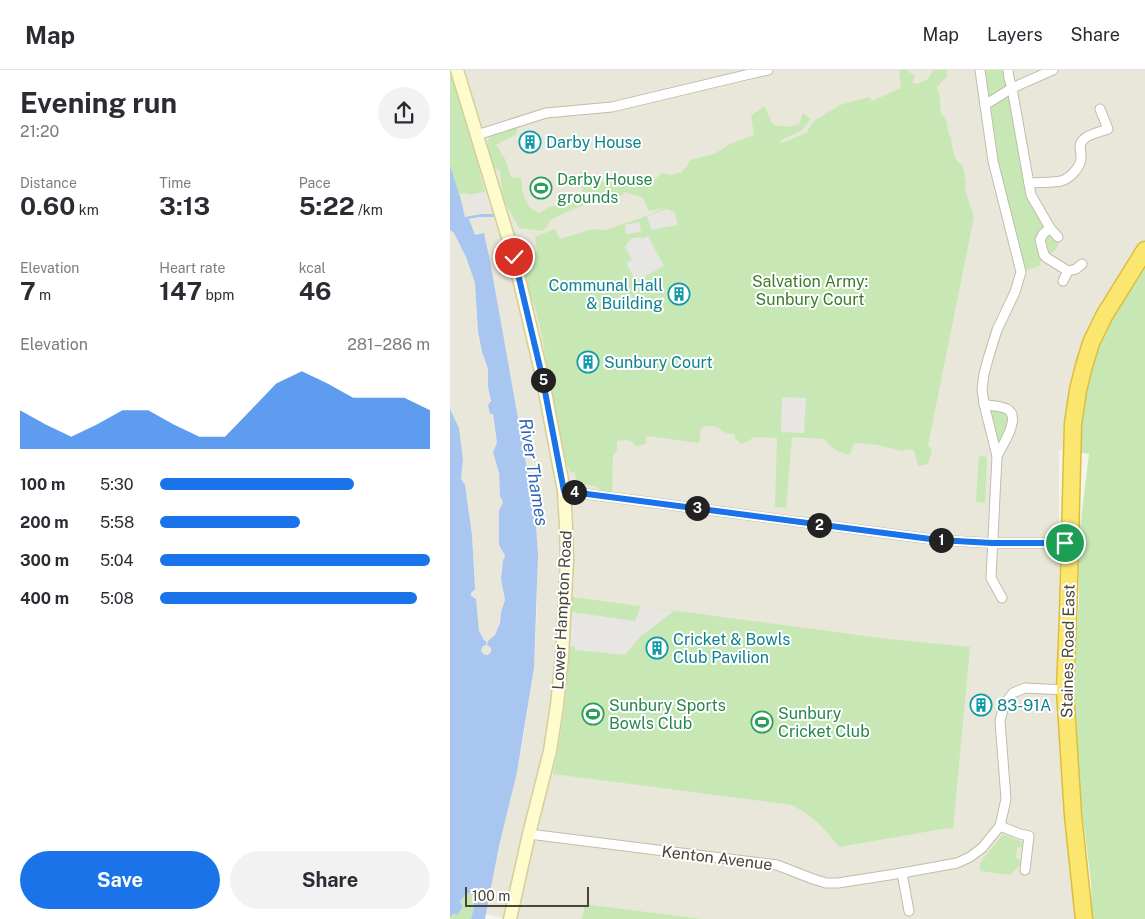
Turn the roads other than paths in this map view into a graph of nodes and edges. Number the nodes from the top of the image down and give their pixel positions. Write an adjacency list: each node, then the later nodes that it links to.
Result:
1 (457, 70): 10 (street, Lower Hampton Road)
2 (768, 70): 6 (street)
3 (980, 70): 8 (street)
4 (1008, 70): 7 (street)
5 (1053, 70): 7 (street)
6 (754, 72): 10 (street)
7 (1012, 88): 8 (street); 11 (street)
8 (986, 105): 18 (street)
9 (1100, 109): 11 (street)
10 (476, 135): 20 (street, Lower Hampton Road)
11 (1029, 183): 12 (street)
12 (1050, 228): 13 (street); 16 (street)
13 (1058, 237)
14 (1145, 250): 21 (highway, Staines Road East)
15 (1082, 264): 16 (street)
16 (1068, 271): 17 (street)
17 (1063, 281)
18 (984, 404): 19 (street); 19 (street)
19 (997, 456): 22 (street)
20 (564, 491): 22 (street); 26 (street, Lower Hampton Road)
21 (1070, 542): 22 (street); 24 (highway, Staines Road East)
22 (992, 543): 23 (street)
23 (1002, 598)
24 (1065, 690): 25 (street, Kenton Avenue); 31 (highway, Staines Road East)
25 (1000, 826): 27 (street); 28 (street, Kenton Avenue)
26 (529, 834): 28 (street, Kenton Avenue); 30 (street, Lower Hampton Road)
27 (1025, 870)
28 (902, 873): 29 (street)
29 (909, 911)
30 (510, 919)
31 (1084, 919)

